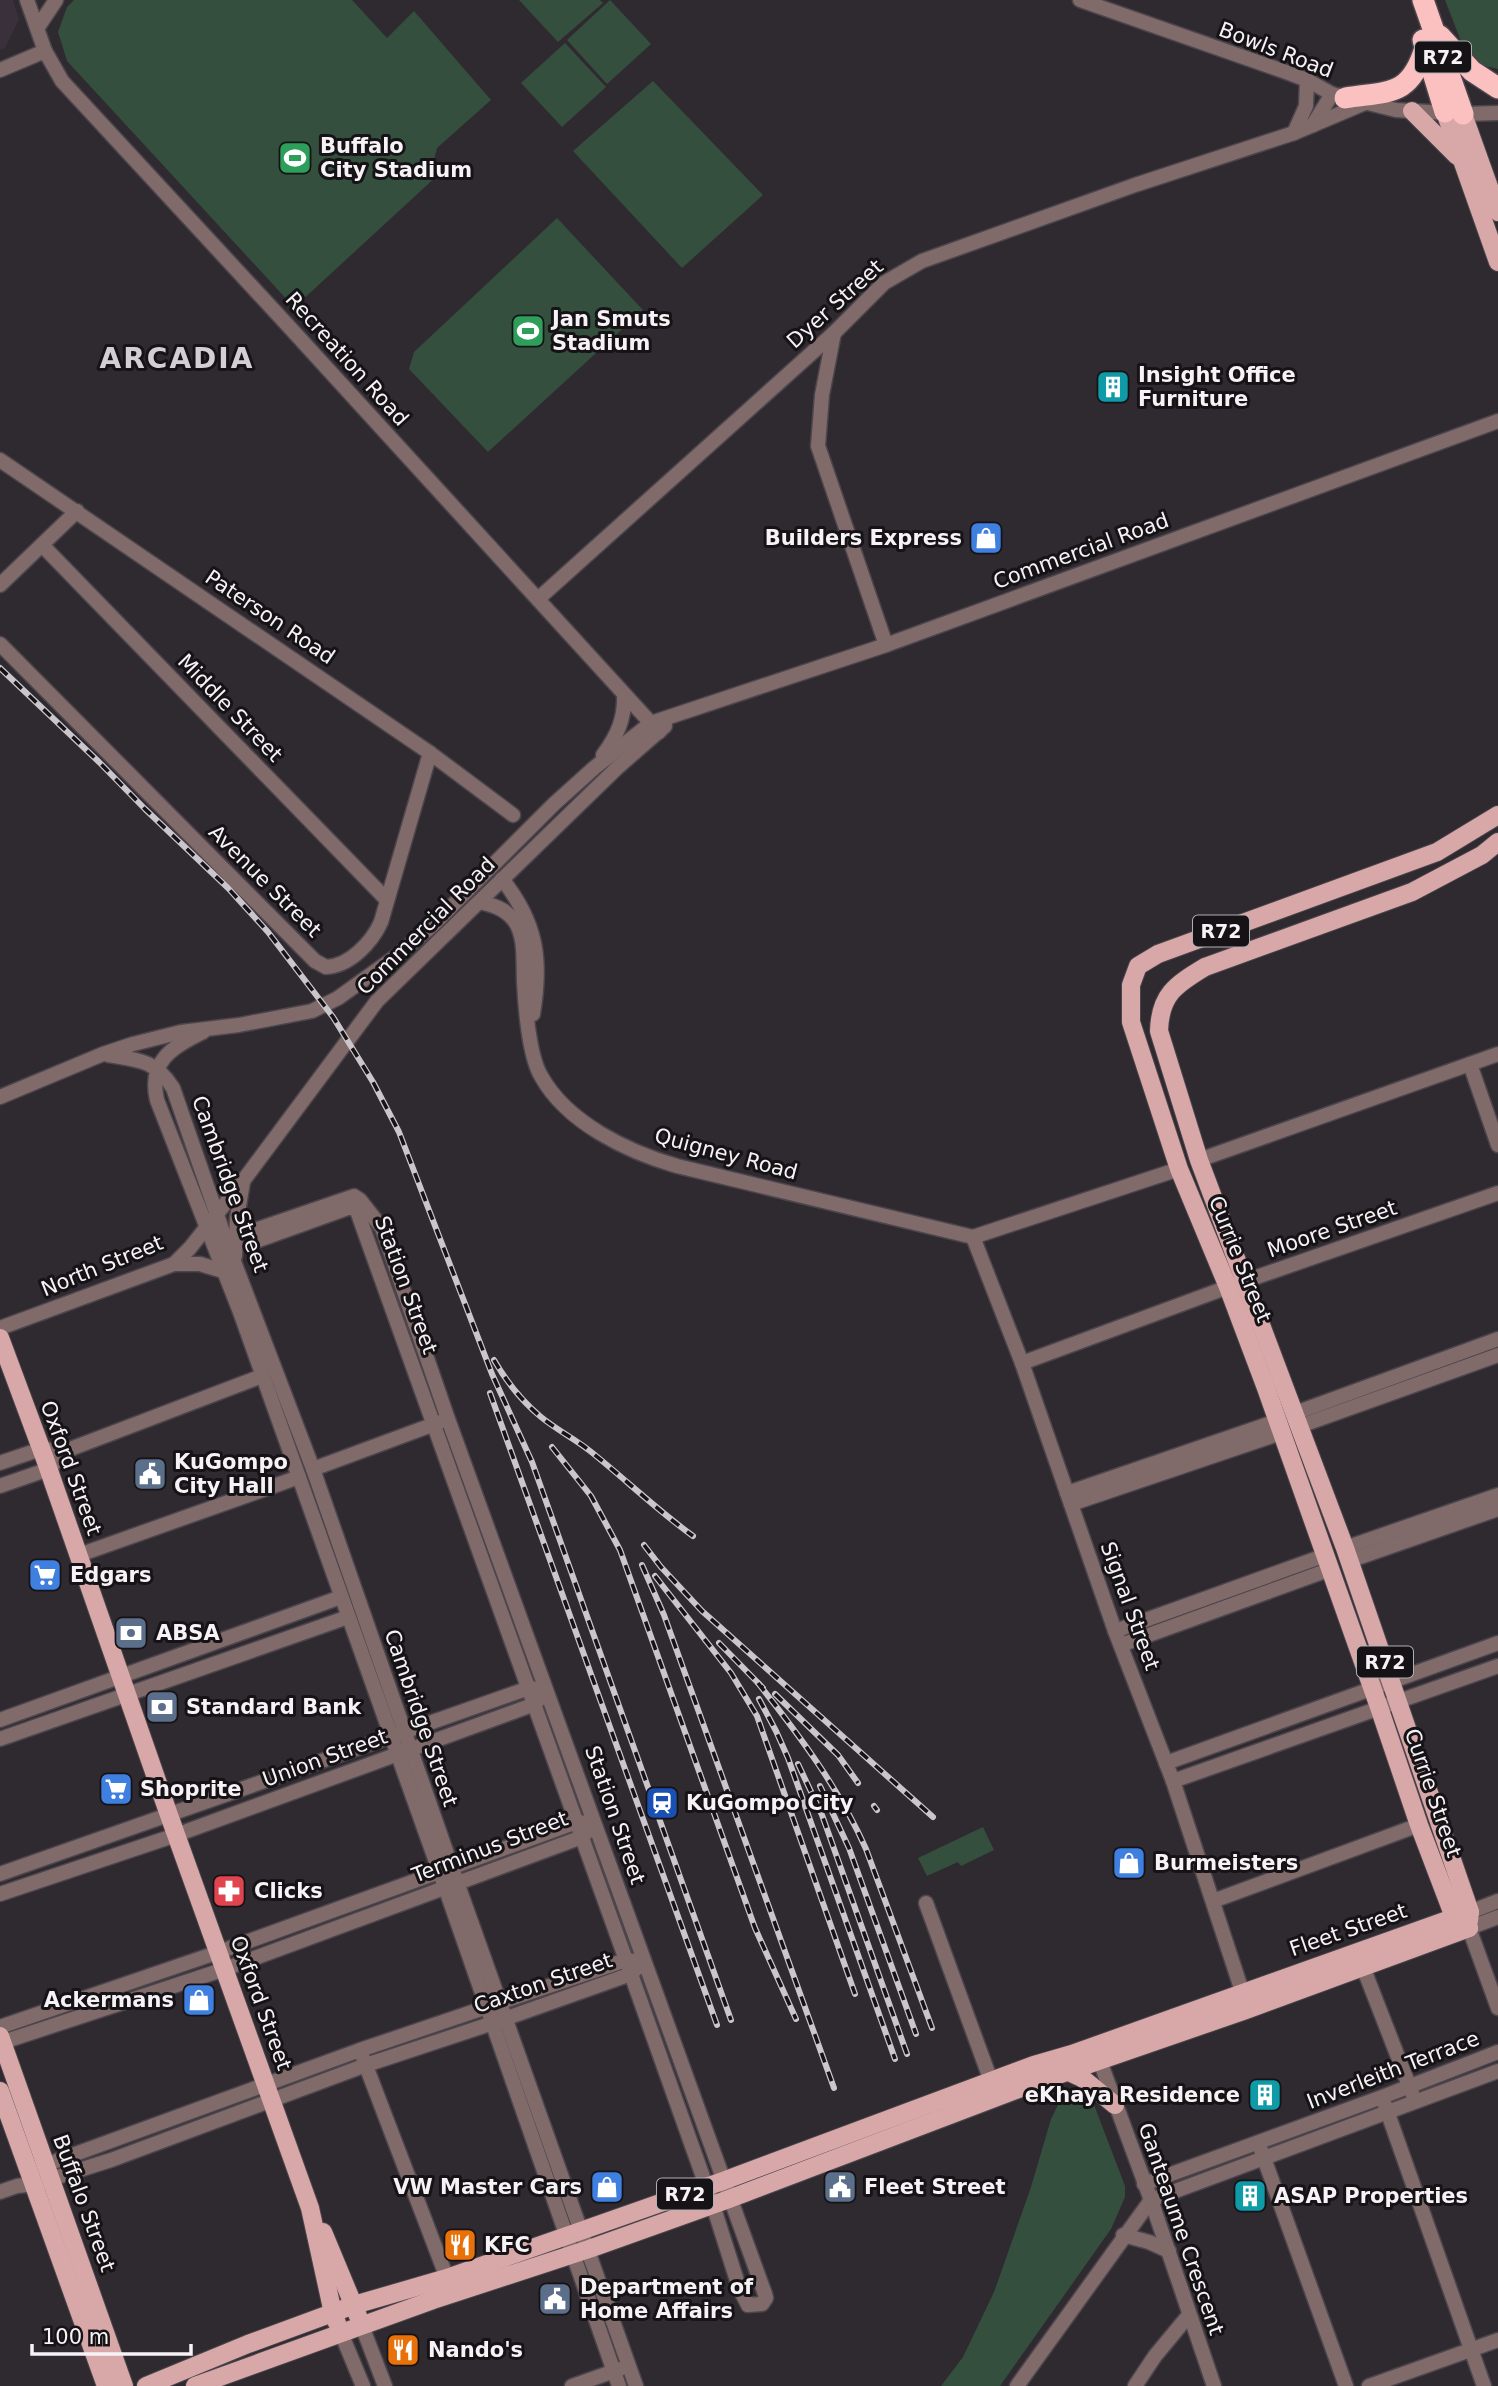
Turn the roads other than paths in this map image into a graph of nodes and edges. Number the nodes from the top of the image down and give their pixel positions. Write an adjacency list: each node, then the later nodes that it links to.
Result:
1 (27, 0): 6 (street, Recreation Road)
2 (56, 0): 6 (street)
3 (1080, 0): 10 (street, Bowls Road)
4 (1409, 0): 7 (highway, R72)
5 (1423, 0): 7 (highway, R72)
6 (38, 27): 8 (street, Recreation Road)
7 (1429, 39): 11 (highway); 12 (highway); 14 (highway, R72)
8 (45, 51): 9 (street); 27 (street, Recreation Road)
9 (0, 69)
10 (1307, 80): 12 (street, Bowls Road); 17 (street)
11 (1498, 88)
12 (1347, 98): 13 (street, Bowls Road); 16 (street); 16 (street, Dyer Street)
13 (1412, 111): 14 (street, Bowls Road); 18 (main road)
14 (1454, 113): 15 (street, Bowls Road); 18 (main road, R72); 19 (main road, R72)
15 (1498, 113)
16 (1313, 125): 17 (street, Dyer Street)
17 (1294, 133): 21 (street, Dyer Street)
18 (1462, 162): 20 (main road, R72)
19 (1498, 212)
20 (1498, 262)
21 (834, 333): 27 (street, Dyer Street); 29 (street)
22 (1498, 421): 29 (street, Commercial Road)
23 (0, 460): 24 (street, Paterson Road)
24 (77, 511): 25 (street); 32 (street, Paterson Road)
25 (42, 545): 26 (street); 38 (street, Middle Street)
26 (0, 585)
27 (538, 599): 30 (street, Recreation Road)
28 (0, 644): 38 (street, Avenue Street)
29 (886, 645): 31 (street, Commercial Road)
30 (624, 695): 31 (street, Recreation Road); 33 (street)
31 (655, 727): 33 (street, Commercial Road); 37 (street, Commercial Road)
32 (430, 753): 34 (street, Paterson Road); 38 (street, Avenue Street)
33 (594, 768): 40 (street, Commercial Road)
34 (513, 814)
35 (1498, 816): 49 (main road, Currie Street / R72)
36 (1498, 842): 48 (main road, Currie Street / R72)
37 (502, 879): 39 (street, Commercial Road); 41 (street, Quigney Road)
38 (387, 901)
39 (480, 902): 41 (street, Quigney Road); 50 (street, Commercial Road)
40 (211, 1029): 42 (street, Commercial Road); 45 (street)
41 (530, 1029): 54 (street, Quigney Road)
42 (103, 1054): 45 (street); 46 (street, Commercial Road)
43 (1498, 1054): 44 (street)
44 (1470, 1064): 47 (street); 48 (street)
45 (158, 1069): 52 (street, Cambridge Street); 53 (street, Cambridge Street)
46 (0, 1097)
47 (1498, 1145)
48 (1199, 1160): 57 (main road, Currie Street / R72)
49 (1179, 1168): 54 (street); 57 (main road, Currie Street / R72)
50 (243, 1181): 52 (street, Commercial Road); 56 (street)
51 (1498, 1193): 57 (street, Moore Street)
52 (216, 1213): 53 (street, Commercial Road); 56 (street, Cambridge Street)
53 (206, 1225): 55 (street, North Street); 56 (street, Cambridge Street)
54 (973, 1237): 62 (street, Signal Street)
55 (174, 1264): 56 (street); 58 (street, North Street)
56 (229, 1267): 63 (street, Cambridge Street); 72 (street, Cambridge Street)
57 (1236, 1284): 62 (street, Moore Street); 65 (main road, Currie Street / R72); 67 (main road, Currie Street / R72)
58 (0, 1328)
59 (0, 1338): 68 (main road, Oxford Street)
60 (1498, 1339): 65 (street)
61 (1498, 1355): 65 (street)
62 (1022, 1363): 76 (street, Signal Street)
63 (262, 1376): 69 (street); 73 (street, Cambridge Street)
64 (448, 1419): 66 (street); 66 (street, Station Street); 90 (street, Station Street)
65 (1297, 1420): 79 (main road, Currie Street / R72)
66 (433, 1424): 72 (street); 89 (street, Station Street)
67 (1279, 1427): 76 (street); 80 (main road, Currie Street / R72)
68 (41, 1449): 69 (street); 70 (street); 71 (main road, Oxford Street)
69 (65, 1451): 71 (street)
70 (0, 1463)
71 (48, 1469): 74 (street); 78 (main road, Oxford Street)
72 (313, 1469): 96 (street, Cambridge Street)
73 (299, 1478): 78 (street); 81 (street, Cambridge Street)
74 (0, 1486)
75 (1498, 1495): 79 (street)
76 (1069, 1498): 83 (street, Signal Street)
77 (1498, 1509): 79 (street)
78 (79, 1555): 86 (main road, Oxford Street)
79 (1347, 1555): 87 (main road, Currie Street / R72)
80 (1328, 1562): 83 (street); 88 (main road, Currie Street / R72)
81 (341, 1597): 82 (street, Cambridge Street); 86 (street)
82 (348, 1617): 91 (street); 96 (street, Cambridge Street)
83 (1118, 1638): 101 (street, Signal Street)
84 (1498, 1643): 87 (street)
85 (1498, 1666): 92 (street)
86 (120, 1675): 91 (main road, Oxford Street); 95 (street)
87 (1392, 1680): 88 (street); 92 (main road, Currie Street / R72)
88 (1373, 1687): 94 (main road, Currie Street / R72); 101 (street)
89 (529, 1688): 90 (street, Union Street); 93 (street, Station Street); 96 (street, Union Street)
90 (548, 1689): 93 (street, Union Street); 99 (street, Station Street)
91 (127, 1693): 97 (street); 103 (main road, Oxford Street)
92 (1399, 1701): 94 (street); 116 (main road, Currie Street / R72)
93 (535, 1704): 98 (street, Union Street); 100 (street, Station Street)
94 (1380, 1707): 102 (street); 105 (main road, Currie Street / R72)
95 (0, 1720)
96 (397, 1735): 98 (street, Cambridge Street); 103 (street, Union Street)
97 (0, 1739)
98 (403, 1751): 107 (street, Union Street); 108 (street, Cambridge Street)
99 (570, 1751): 100 (street); 104 (street, Station Street)
100 (553, 1757): 106 (street, Station Street)
101 (1167, 1763): 102 (street, Signal Street)
102 (1173, 1781): 112 (street, Signal Street)
103 (169, 1815): 107 (main road, Oxford Street); 109 (street, Union Street)
104 (596, 1824): 106 (street, Terminus Street); 118 (street, Station Street)
105 (1419, 1825): 112 (street); 116 (main road, Currie Street / R72)
106 (580, 1829): 108 (street, Terminus Street); 110 (street, Terminus Street); 119 (street, Station Street)
107 (176, 1835): 111 (street, Union Street); 117 (main road, Oxford Street)
108 (446, 1870): 110 (street, Cambridge Street); 117 (street, Terminus Street)
109 (0, 1874)
110 (451, 1885): 117 (street, Terminus Street); 122 (street, Cambridge Street)
111 (0, 1894)
112 (1213, 1901): 121 (street, Signal Street)
113 (1498, 1901): 116 (street, Fleet Street)
114 (926, 1903): 133 (street)
115 (1498, 1917): 116 (street, Fleet Street)
116 (1464, 1919): 120 (main road, Fleet Street / R72); 121 (main road, Fleet Street / R72); 123 (street, Currie Street)
117 (222, 1960): 126 (street, Terminus Street); 136 (main road, Oxford Street)
118 (644, 1961): 119 (street, Caxton Street); 145 (street, Station Street)
119 (629, 1967): 122 (street, Caxton Street); 124 (street, Caxton Street); 145 (street, Station Street)
120 (1363, 1967): 125 (main road, Fleet Street / R72); 134 (street)
121 (1242, 1992): 125 (main road, Fleet Street / R72)
122 (494, 2006): 124 (street, Cambridge Street); 127 (street, Caxton Street)
123 (1498, 2008)
124 (499, 2021): 130 (street, Caxton Street); 151 (street, Cambridge Street)
125 (1175, 2025): 129 (main road, Fleet Street / R72)
126 (1, 2037): 144 (main road, Buffalo Street)
127 (360, 2050): 130 (street); 136 (street, Caxton Street)
128 (1498, 2052): 134 (street, Inverleith Terrace)
129 (1097, 2053): 132 (main road, Fleet Street / R72); 133 (main road, Fleet Street / R72); 139 (street, Ganteaume Crescent)
130 (366, 2065): 136 (street, Caxton Street); 155 (street)
131 (1498, 2071): 138 (street, Inverleith Terrace)
132 (1066, 2073): 139 (main road); 142 (main road, Fleet Street / R72)
133 (991, 2081): 142 (main road, Fleet Street / R72)
134 (1410, 2086): 137 (street, Inverleith Terrace); 138 (street)
135 (0, 2091): 144 (main road, Buffalo Street)
136 (269, 2092): 144 (street, Caxton Street); 150 (main road, Oxford Street)
137 (1382, 2097): 140 (street); 141 (street, Inverleith Terrace)
138 (1416, 2101): 140 (street, Inverleith Terrace)
139 (1115, 2105): 146 (street, Ganteaume Crescent)
140 (1387, 2113): 143 (street, Inverleith Terrace); 162 (street)
141 (1259, 2142): 143 (street); 146 (street, Inverleith Terrace)
142 (815, 2157): 145 (main road, Fleet Street / R72); 149 (main road, Fleet Street / R72)
143 (1264, 2158): 148 (street, Inverleith Terrace); 177 (street)
144 (41, 2175): 147 (street, Caxton Street); 166 (main road, Buffalo Street); 167 (main road, Buffalo Street)
145 (715, 2184): 149 (street, Station Street); 151 (main road, Fleet Street / R72)
146 (1144, 2184): 148 (street, Ganteaume Crescent)
147 (0, 2192)
148 (1151, 2200): 152 (street); 153 (street, Ganteaume Crescent)
149 (721, 2202): 149 (street, Station Street); 154 (main road, Fleet Street / R72)
150 (310, 2208): 156 (main road, Oxford Street); 157 (main road, Oxford Street)
151 (574, 2233): 154 (street, Cambridge Street); 155 (main road, Fleet Street / R72)
152 (1124, 2235): 153 (street); 174 (street)
153 (1168, 2251): 158 (street, Ganteaume Crescent)
154 (581, 2252): 159 (main road, Fleet Street / R72); 163 (street, Cambridge Street); 164 (street, Cambridge Street)
155 (447, 2278): 156 (main road, Fleet Street / R72)
156 (354, 2305): 157 (main road, Fleet Street / R72); 159 (main road, Oxford Street)
157 (333, 2313): 160 (main road, Oxford Street); 168 (main road, Fleet Street / R72)
158 (1189, 2315): 175 (street); 176 (street, Ganteaume Crescent)
159 (362, 2326): 160 (main road, Fleet Street / R72); 171 (street, Oxford Street)
160 (341, 2333): 169 (main road, Fleet Street / R72); 170 (street, Oxford Street)
161 (1498, 2340): 162 (street)
162 (1471, 2349): 178 (street); 179 (street)
163 (628, 2366): 164 (street); 165 (street, Cambridge Street)
164 (613, 2372): 172 (street); 173 (street, Cambridge Street)
165 (632, 2385)
166 (106, 2386)
167 (124, 2386)
168 (146, 2386)
169 (195, 2386)
170 (363, 2386)
171 (385, 2386)
172 (572, 2386)
173 (618, 2386)
174 (1017, 2386)
175 (1135, 2386)
176 (1214, 2386)
177 (1346, 2386)
178 (1368, 2386)
179 (1484, 2386)

